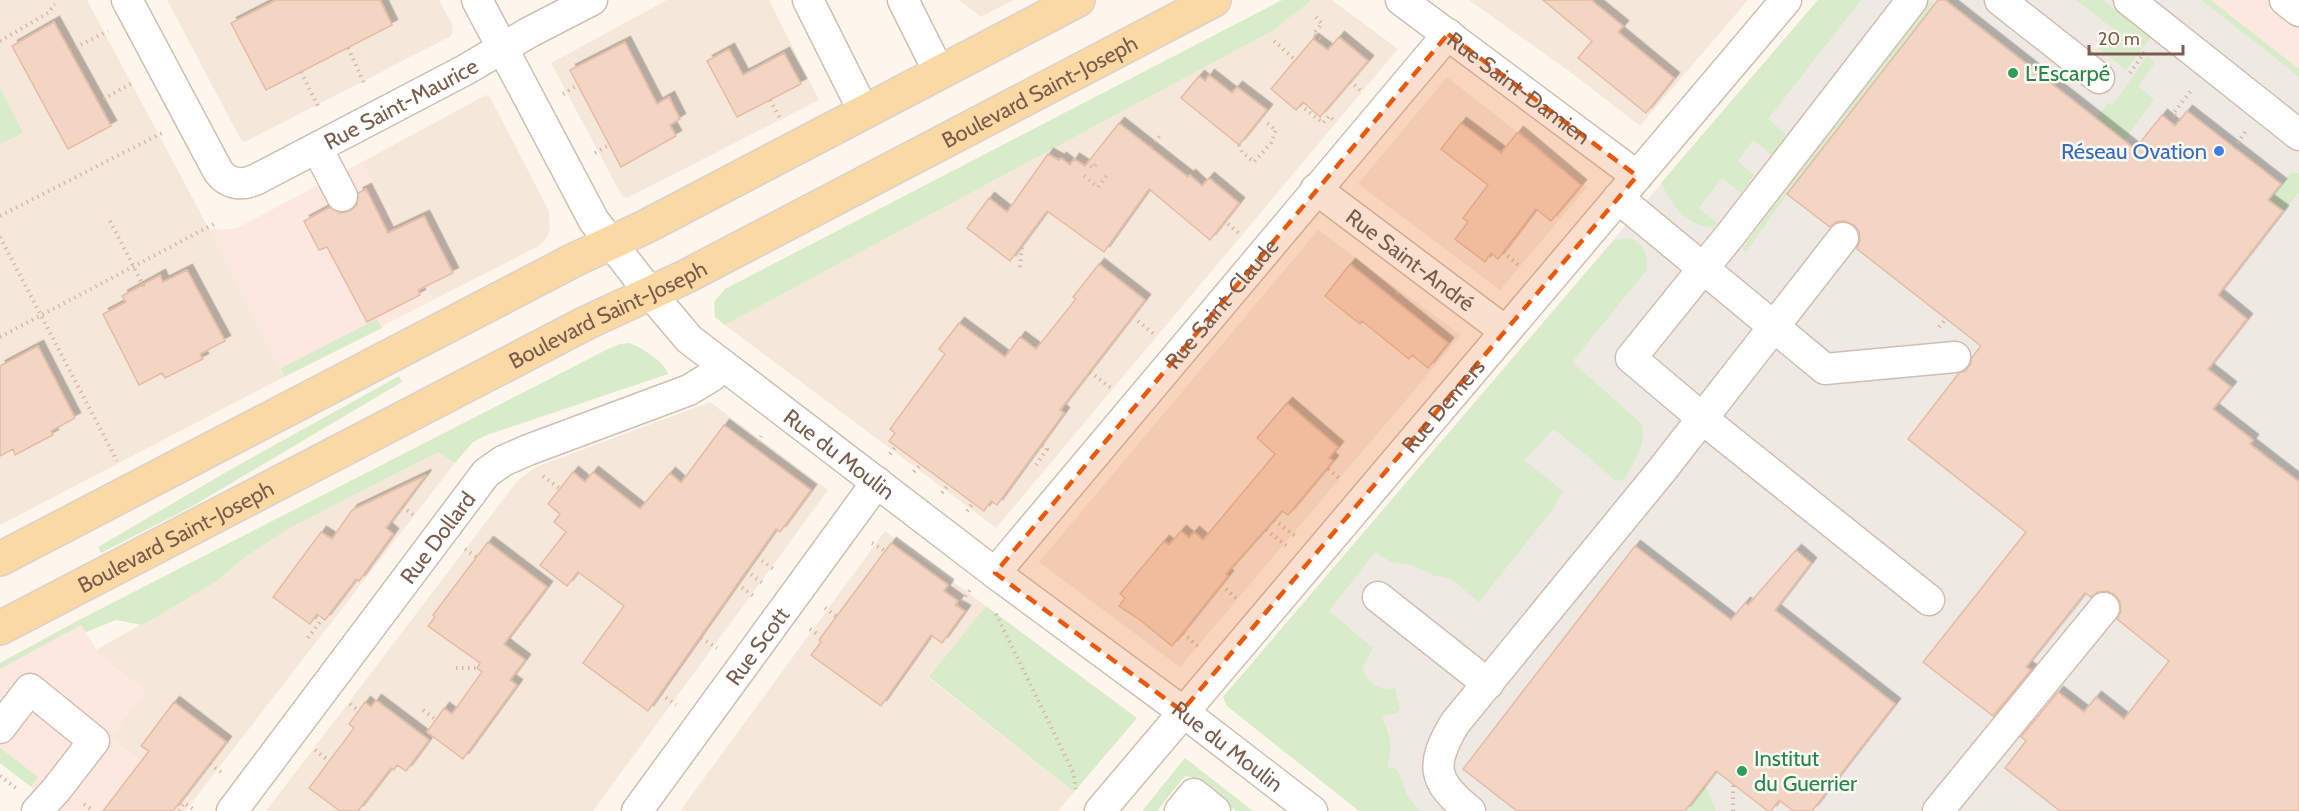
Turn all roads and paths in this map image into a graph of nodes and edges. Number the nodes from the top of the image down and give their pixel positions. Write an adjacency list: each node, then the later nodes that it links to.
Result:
1 (127, 0): 53 (street, Rue Saint-Maurice)
2 (477, 0): 23 (street, Rue du Moulin)
3 (592, 0): 23 (street, Rue Saint-Maurice)
4 (808, 0): 42 (street)
5 (903, 0): 28 (street)
6 (1078, 0): 28 (main road)
7 (1214, 0): 78 (main road, Boulevard Saint-Joseph)
8 (1401, 0): 18 (street, Rue Saint-Damien)
9 (1786, 0): 59 (street, Rue Demers)
10 (1912, 0): 74 (street)
11 (2000, 0): 30 (street)
12 (2129, 0): 49 (street)
13 (2285, 0): 15 (street)
14 (55, 4): 19 (path)
15 (2299, 11)
16 (1316, 17): 21 (path)
17 (108, 31): 24 (path)
18 (1448, 34): 59 (street, Rue Saint-Damien); 60 (street, Rue Saint-Claude)
19 (0, 41)
20 (1274, 41): 26 (path)
21 (1318, 43)
22 (348, 48): 33 (path)
23 (502, 49): 53 (street, Rue Saint-Maurice); 69 (street, Rue du Moulin)
24 (70, 50)
25 (2144, 53): 29 (path)
26 (1295, 60)
27 (301, 72): 41 (path)
28 (939, 72): 42 (main road)
29 (2130, 74)
30 (2099, 78)
31 (1350, 81): 36 (path)
32 (134, 82): 38 (path)
33 (365, 85)
34 (578, 85): 35 (path)
35 (563, 94)
36 (1365, 94)
37 (770, 100): 45 (path)
38 (98, 102)
39 (1300, 105): 46 (path)
40 (2178, 107): 43 (path)
41 (320, 108)
42 (864, 112): 69 (main road)
43 (2180, 120)
44 (1267, 123): 51 (path)
45 (783, 124)
46 (1339, 124)
47 (162, 133): 62 (path)
48 (1162, 133): 52 (path)
49 (2299, 135)
50 (609, 145): 54 (path)
51 (1239, 145)
52 (1150, 147)
53 (317, 148): 61 (street)
54 (595, 153)
55 (1082, 164): 56 (path)
56 (1096, 164)
57 (1108, 174): 58 (path)
58 (1084, 176)
59 (1628, 187): 74 (street, Rue Saint-Damien); 83 (street, Rue Demers)
60 (1316, 189): 83 (street, Rue Saint-André); 119 (street, Rue Saint-Claude)
61 (342, 196)
62 (0, 216)
63 (110, 221): 72 (path)
64 (214, 224): 72 (path)
65 (1228, 224): 67 (path)
66 (0, 237): 80 (path)
67 (1244, 238)
68 (1843, 238): 82 (street)
69 (610, 244): 78 (street, Rue du Moulin); 116 (main road)
70 (1022, 246): 73 (path)
71 (1503, 252): 75 (path)
72 (134, 267): 77 (path); 80 (path)
73 (1020, 267)
74 (1703, 268): 82 (street, Rue Saint-Damien); 90 (street)
75 (1523, 269)
76 (1402, 287): 79 (path)
77 (145, 289)
78 (651, 294): 87 (street, Rue du Moulin); 134 (main road, Boulevard Saint-Joseph)
79 (1393, 299)
80 (40, 316): 84 (path); 98 (path)
81 (1138, 321): 85 (path)
82 (1774, 328): 86 (street, Rue Saint-Damien); 90 (street)
83 (1504, 331): 148 (street, Rue Demers)
84 (0, 337)
85 (1159, 338)
86 (1955, 357)
87 (721, 364): 102 (street, Rue du Moulin); 160 (street, Rue Dollard)
88 (1090, 372): 89 (path)
89 (1115, 391)
90 (1702, 418): 126 (street); 144 (street)
91 (761, 436): 94 (path)
92 (1040, 444): 97 (path)
93 (896, 446): 95 (path)
94 (754, 447)
95 (890, 454)
96 (921, 464): 100 (path)
97 (1036, 465)
98 (120, 467)
99 (1328, 469): 101 (path)
100 (914, 472)
101 (1342, 481)
102 (877, 482): 119 (street, Rue du Moulin); 161 (street, Rue Scott)
103 (948, 485): 104 (path)
104 (942, 494)
105 (973, 503): 107 (path)
106 (402, 507): 108 (path)
107 (967, 511)
108 (417, 518)
109 (1274, 520): 111 (path)
110 (1266, 530): 113 (path)
111 (1295, 537)
112 (872, 543): 114 (path)
113 (1287, 546)
114 (885, 551)
115 (757, 557): 117 (path)
116 (0, 559)
117 (775, 570)
118 (746, 571): 121 (path)
119 (995, 573): 148 (street, Rue du Moulin)
120 (737, 584): 124 (path)
121 (764, 584)
122 (1226, 589): 127 (path)
123 (970, 590): 128 (path)
124 (755, 597)
125 (1378, 597): 144 (street)
126 (1929, 600)
127 (1240, 602)
128 (958, 606)
129 (825, 608): 132 (path)
130 (994, 608): 156 (path)
131 (2104, 608): 167 (street)
132 (837, 616)
133 (323, 618): 138 (path)
134 (0, 628)
135 (810, 629): 137 (path)
136 (1182, 633): 141 (path)
137 (816, 634)
138 (308, 638)
139 (700, 638): 140 (path)
140 (717, 648)
141 (1200, 648)
142 (456, 668): 143 (path)
143 (477, 668)
144 (1488, 684): 165 (street)
145 (661, 694): 146 (path)
146 (676, 705)
147 (423, 710): 149 (path)
148 (1182, 711): 156 (street, Rue Demers); 164 (street, Rue du Moulin)
149 (436, 720)
150 (0, 728): 158 (street)
151 (210, 764): 152 (path)
152 (221, 772)
153 (0, 776): 155 (path)
154 (1733, 784): 166 (path)
155 (17, 789)
156 (1088, 803)
157 (193, 809): 159 (path)
158 (37, 811)
159 (178, 811)
160 (232, 811)
161 (637, 811)
162 (1180, 811): 163 (street)
163 (1215, 811)
164 (1312, 811)
165 (1470, 811)
166 (1733, 811)
167 (1938, 811)

